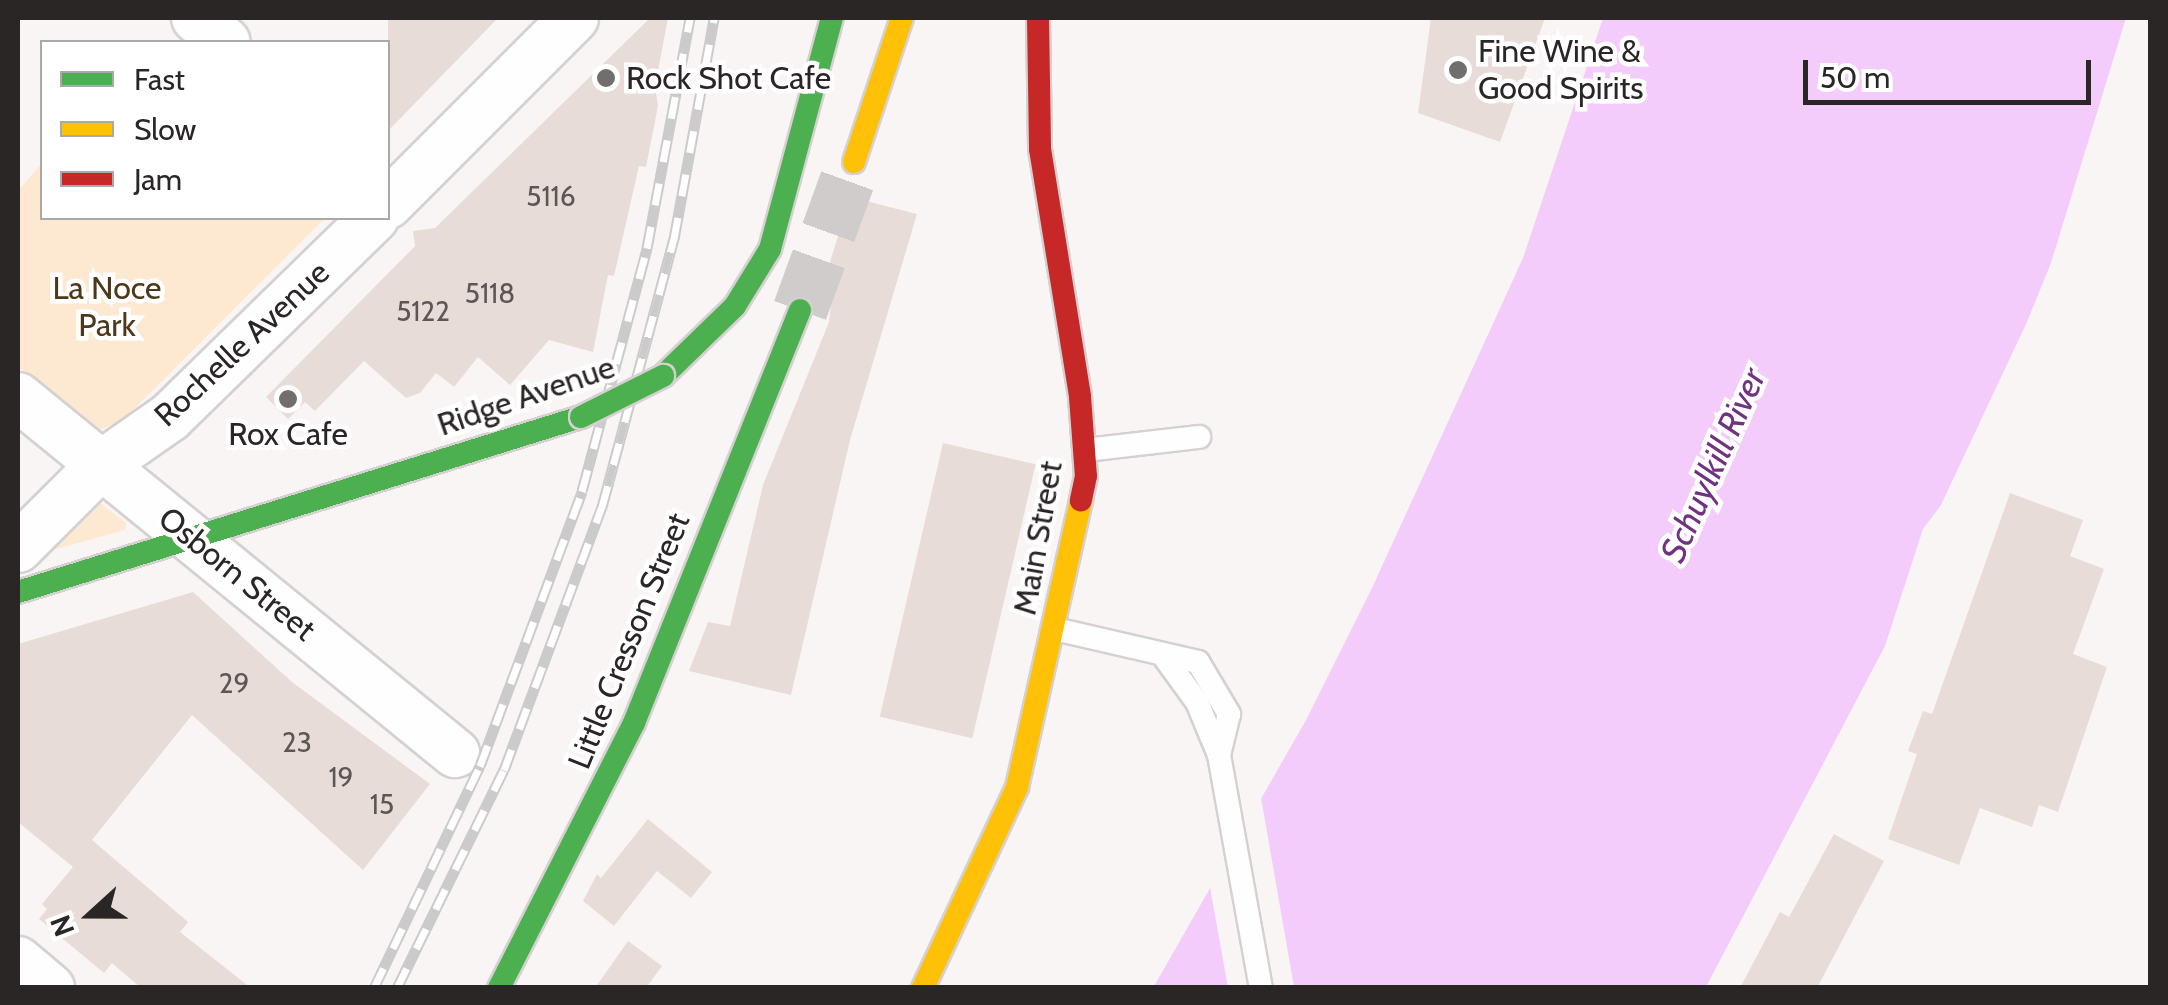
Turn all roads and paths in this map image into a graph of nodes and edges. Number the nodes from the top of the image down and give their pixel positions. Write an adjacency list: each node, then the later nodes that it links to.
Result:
1 (196, 18): 6 (street)
2 (574, 18): 8 (street, Rochelle Avenue)
3 (832, 18): 15 (street, Ridge Avenue, bridge)
4 (902, 18): 7 (street)
5 (1038, 18): 13 (street, Main Street)
6 (224, 40)
7 (854, 162)
8 (390, 195)
9 (365, 220): 14 (street, Rochelle Avenue)
10 (800, 310): 22 (street, Little Cresson Street)
11 (18, 397): 14 (street, Osborn Street)
12 (1199, 436): 13 (lane)
13 (1086, 450): 18 (street, Main Street)
14 (100, 466): 15 (street, Osborn Street); 16 (street, Rochelle Avenue)
15 (192, 538): 17 (street, Ridge Avenue); 19 (street, Osborn Street)
16 (18, 548)
17 (18, 592)
18 (1055, 629): 23 (street, Main Street); 24 (lane)
19 (455, 752)
20 (18, 961): 21 (street)
21 (50, 988)
22 (499, 988)
23 (923, 988)
24 (1261, 988)

